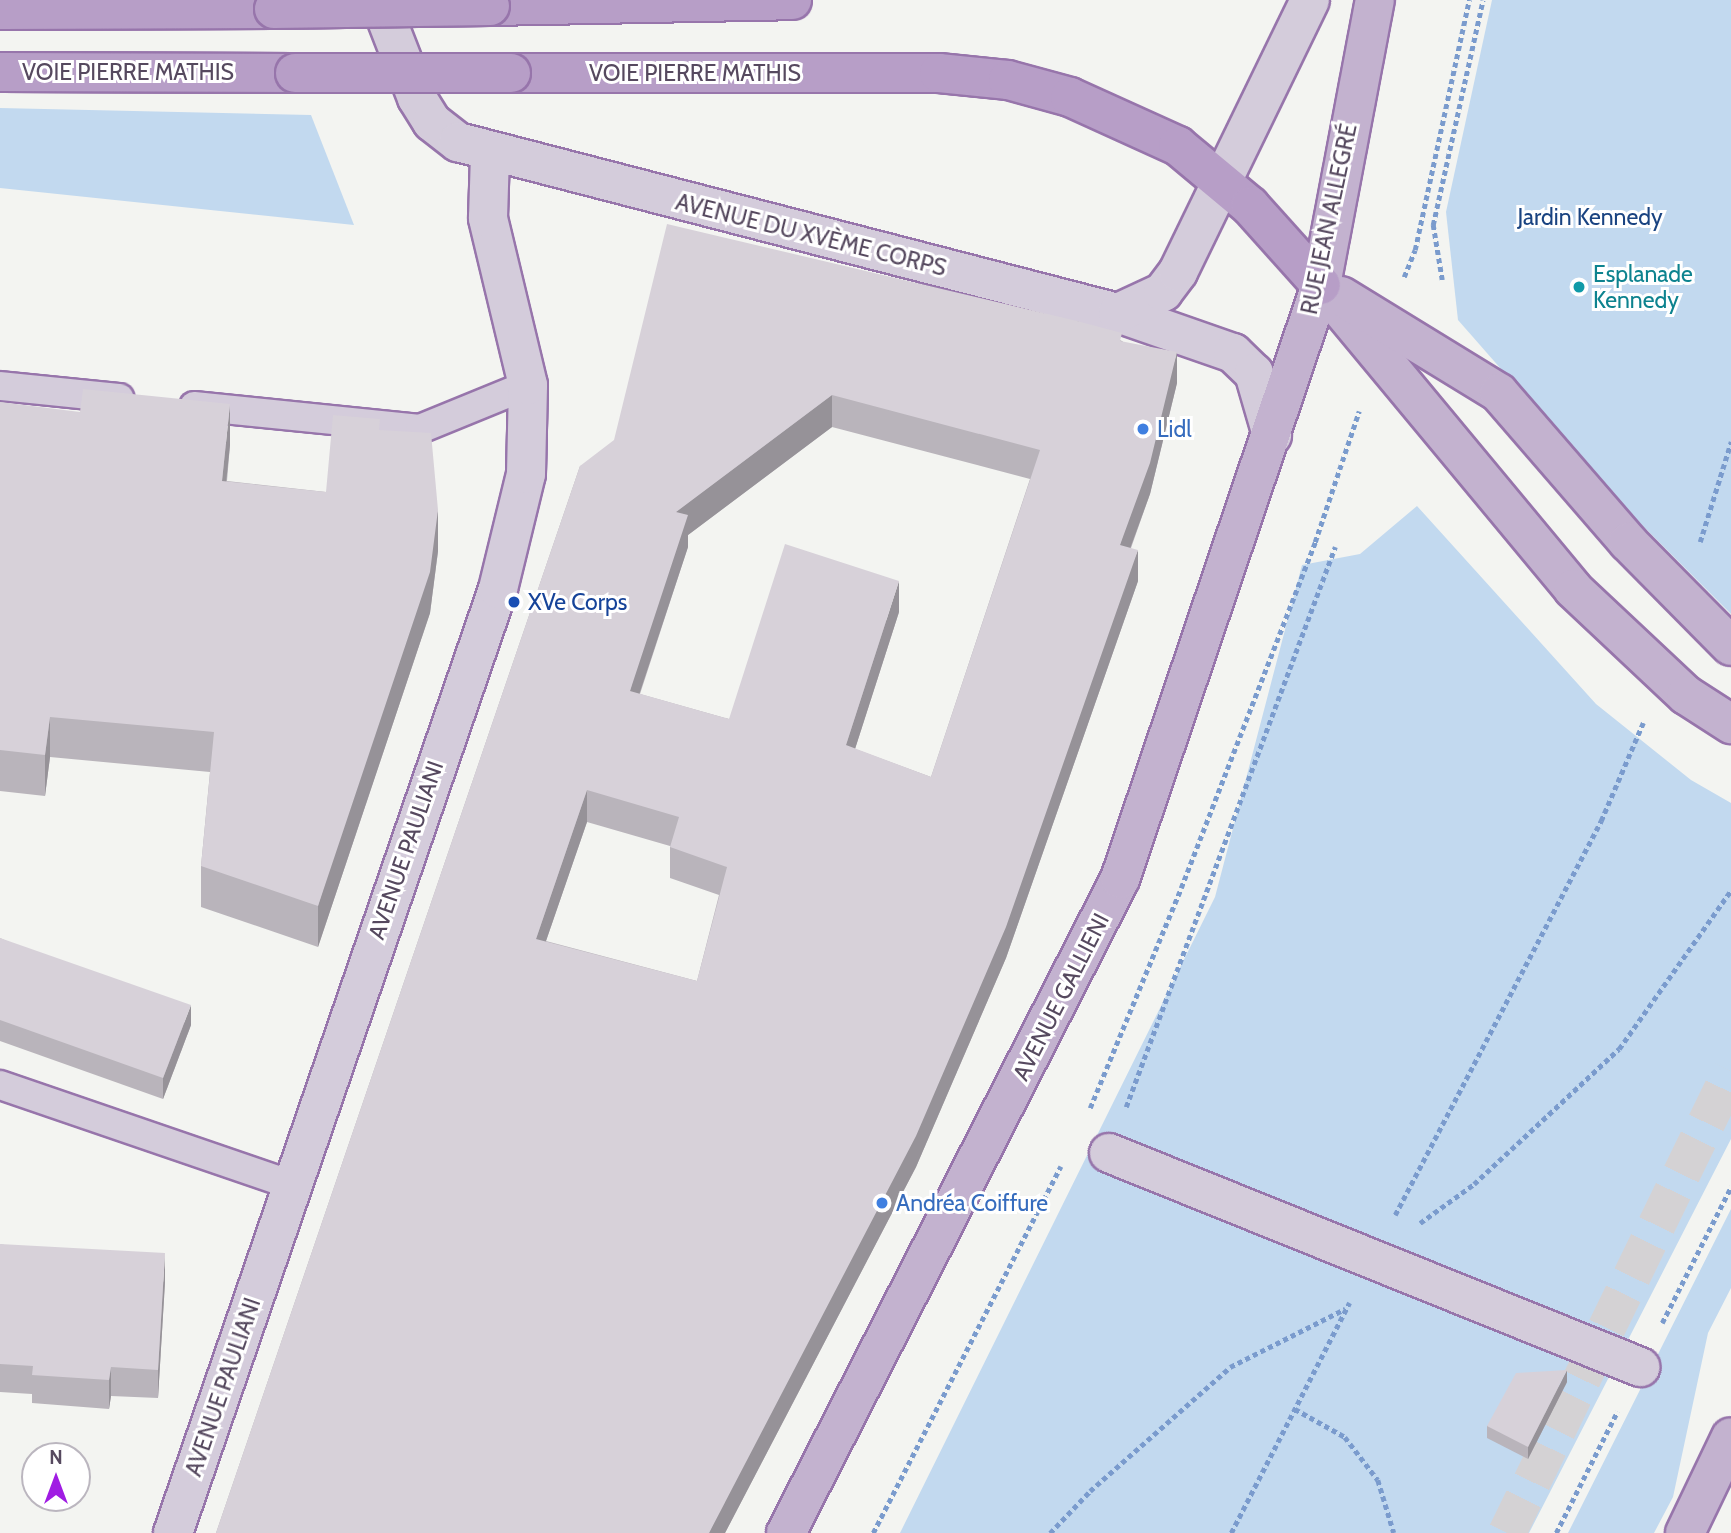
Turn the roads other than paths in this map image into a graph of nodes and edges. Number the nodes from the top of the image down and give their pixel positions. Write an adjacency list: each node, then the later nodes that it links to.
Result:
1 (379, 0): 7 (street, AVENUE DU XVÈME CORPS)
2 (792, 0): 5 (highway, bridge)
3 (1310, 0): 8 (street)
4 (1375, 0): 9 (main road, RUE JEAN ALLEGRÉ)
5 (0, 10)
6 (0, 72): 8 (highway, VOIE PIERRE MATHIS, bridge)
7 (490, 153): 10 (street, AVENUE DU XVÈME CORPS); 11 (street, AVENUE PAULIANI)
8 (1220, 179): 9 (highway, VOIE PIERRE MATHIS); 10 (street)
9 (1321, 285): 13 (main road, RUE JEAN ALLEGRÉ); 14 (main road); 15 (main road)
10 (1118, 313): 13 (street, AVENUE DU XVÈME CORPS)
11 (528, 385): 12 (lane); 18 (street, AVENUE PAULIANI)
12 (0, 386)
13 (1272, 435): 22 (main road, AVENUE GALLIENI)
14 (1731, 646)
15 (1731, 724)
16 (0, 1085): 18 (lane)
17 (1109, 1153): 19 (street)
18 (292, 1185): 21 (street, AVENUE PAULIANI)
19 (1640, 1367)
20 (1731, 1437): 23 (main road)
21 (173, 1533)
22 (786, 1533)
23 (1685, 1533)

